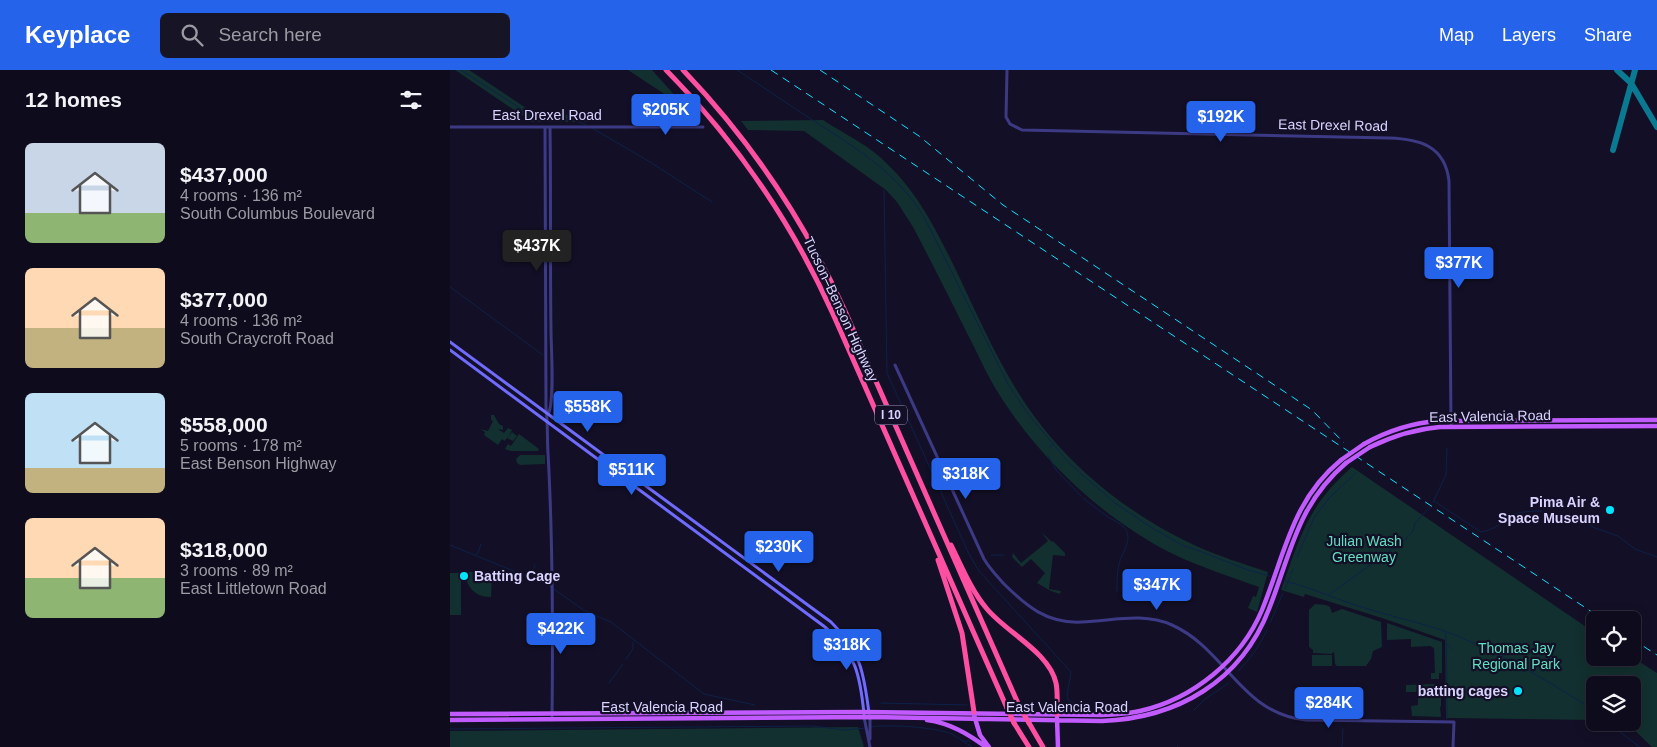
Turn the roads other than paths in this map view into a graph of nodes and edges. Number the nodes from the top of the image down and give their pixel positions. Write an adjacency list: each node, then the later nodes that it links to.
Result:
1 (666, 70): 17 (highway, Tucson–Benson Highway / I 10)
2 (683, 70): 16 (highway, Tucson–Benson Highway / I 10)
3 (1007, 70): 11 (street, East Drexel Road)
4 (450, 127): 5 (street, East Drexel Road)
5 (547, 127): 6 (street, East Drexel Road); 10 (street)
6 (703, 127)
7 (450, 342): 10 (main road)
8 (450, 350): 13 (main road)
9 (895, 365): 18 (street)
10 (548, 414): 13 (street); 23 (main road)
11 (1451, 420): 12 (main road, East Valencia Road); 14 (street); 18 (main road, East Valencia Road, bridge)
12 (1657, 420)
13 (548, 423): 22 (street); 23 (main road)
14 (1451, 426): 15 (main road, East Valencia Road); 19 (main road, East Valencia Road, bridge)
15 (1657, 426)
16 (906, 449): 25 (highway); 32 (highway, Tucson–Benson Highway / I 10, bridge)
17 (924, 520): 24 (highway); 31 (highway, Tucson–Benson Highway / I 10, bridge)
18 (1223, 666): 19 (street); 25 (main road, East Valencia Road)
19 (1228, 672): 25 (main road, East Valencia Road); 34 (street)
20 (450, 714): 21 (main road, East Valencia Road)
21 (488, 714): 22 (main road, East Valencia Road); 27 (main road)
22 (552, 714): 23 (main road, East Valencia Road); 28 (street)
23 (867, 714): 24 (main road, East Valencia Road); 26 (main road, East Valencia Road); 28 (main road, East Valencia Road); 29 (street)
24 (974, 715): 25 (main road, East Valencia Road); 26 (main road, East Valencia Road); 30 (main road)
25 (1057, 717): 33 (main road)
26 (906, 718): 30 (main road)
27 (450, 720): 28 (main road, East Valencia Road)
28 (552, 720)
29 (868, 728)
30 (988, 747)
31 (1029, 747)
32 (1043, 747)
33 (1058, 747)
34 (1454, 747)

